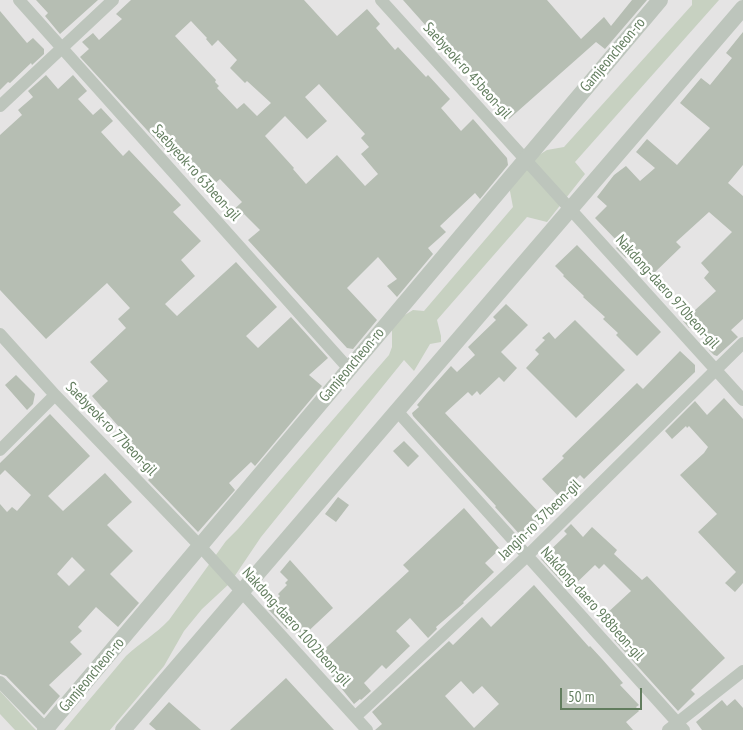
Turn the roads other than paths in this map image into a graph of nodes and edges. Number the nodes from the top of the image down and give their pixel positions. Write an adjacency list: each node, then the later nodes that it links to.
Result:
1 (19, 0): 6 (street, Saebyeok-ro 63beon-gil)
2 (113, 0): 6 (street)
3 (381, 0): 8 (street, Saebyeok-ro 45beon-gil)
4 (660, 0): 8 (street, Gamjeoncheon-ro)
5 (743, 8): 9 (street)
6 (62, 48): 7 (street); 12 (street, Saebyeok-ro 63beon-gil)
7 (0, 106)
8 (526, 162): 9 (street, Saebyeok-ro 45beon-gil); 12 (street, Gamjeoncheon-ro)
9 (569, 207): 13 (street, Nakdong-daero 970beon-gil); 16 (street)
10 (0, 334): 14 (street, Saebyeok-ro 77beon-gil)
11 (743, 343): 13 (street, Jangin-ro 37beon-gil)
12 (349, 369): 18 (street, Gamjeoncheon-ro)
13 (715, 369): 15 (street, Nakdong-daero 970beon-gil); 19 (street, Jangin-ro 37beon-gil)
14 (55, 395): 17 (street); 18 (street, Saebyeok-ro 77beon-gil)
15 (743, 400)
16 (397, 411): 19 (street, Nakdong-daero 988beon-gil); 20 (street)
17 (0, 450)
18 (203, 549): 20 (street, Nakdong-daero 1002beon-gil); 25 (street, Gamjeoncheon-ro)
19 (527, 556): 23 (street, Jangin-ro 37beon-gil); 24 (street, Nakdong-daero 988beon-gil)
20 (240, 590): 23 (street, Nakdong-daero 1002beon-gil); 26 (street)
21 (743, 671): 24 (street)
22 (0, 682): 25 (street)
23 (355, 716): 27 (street, Nakdong-daero 1002beon-gil)
24 (676, 728)
25 (46, 730)
26 (123, 730)
27 (368, 730)

